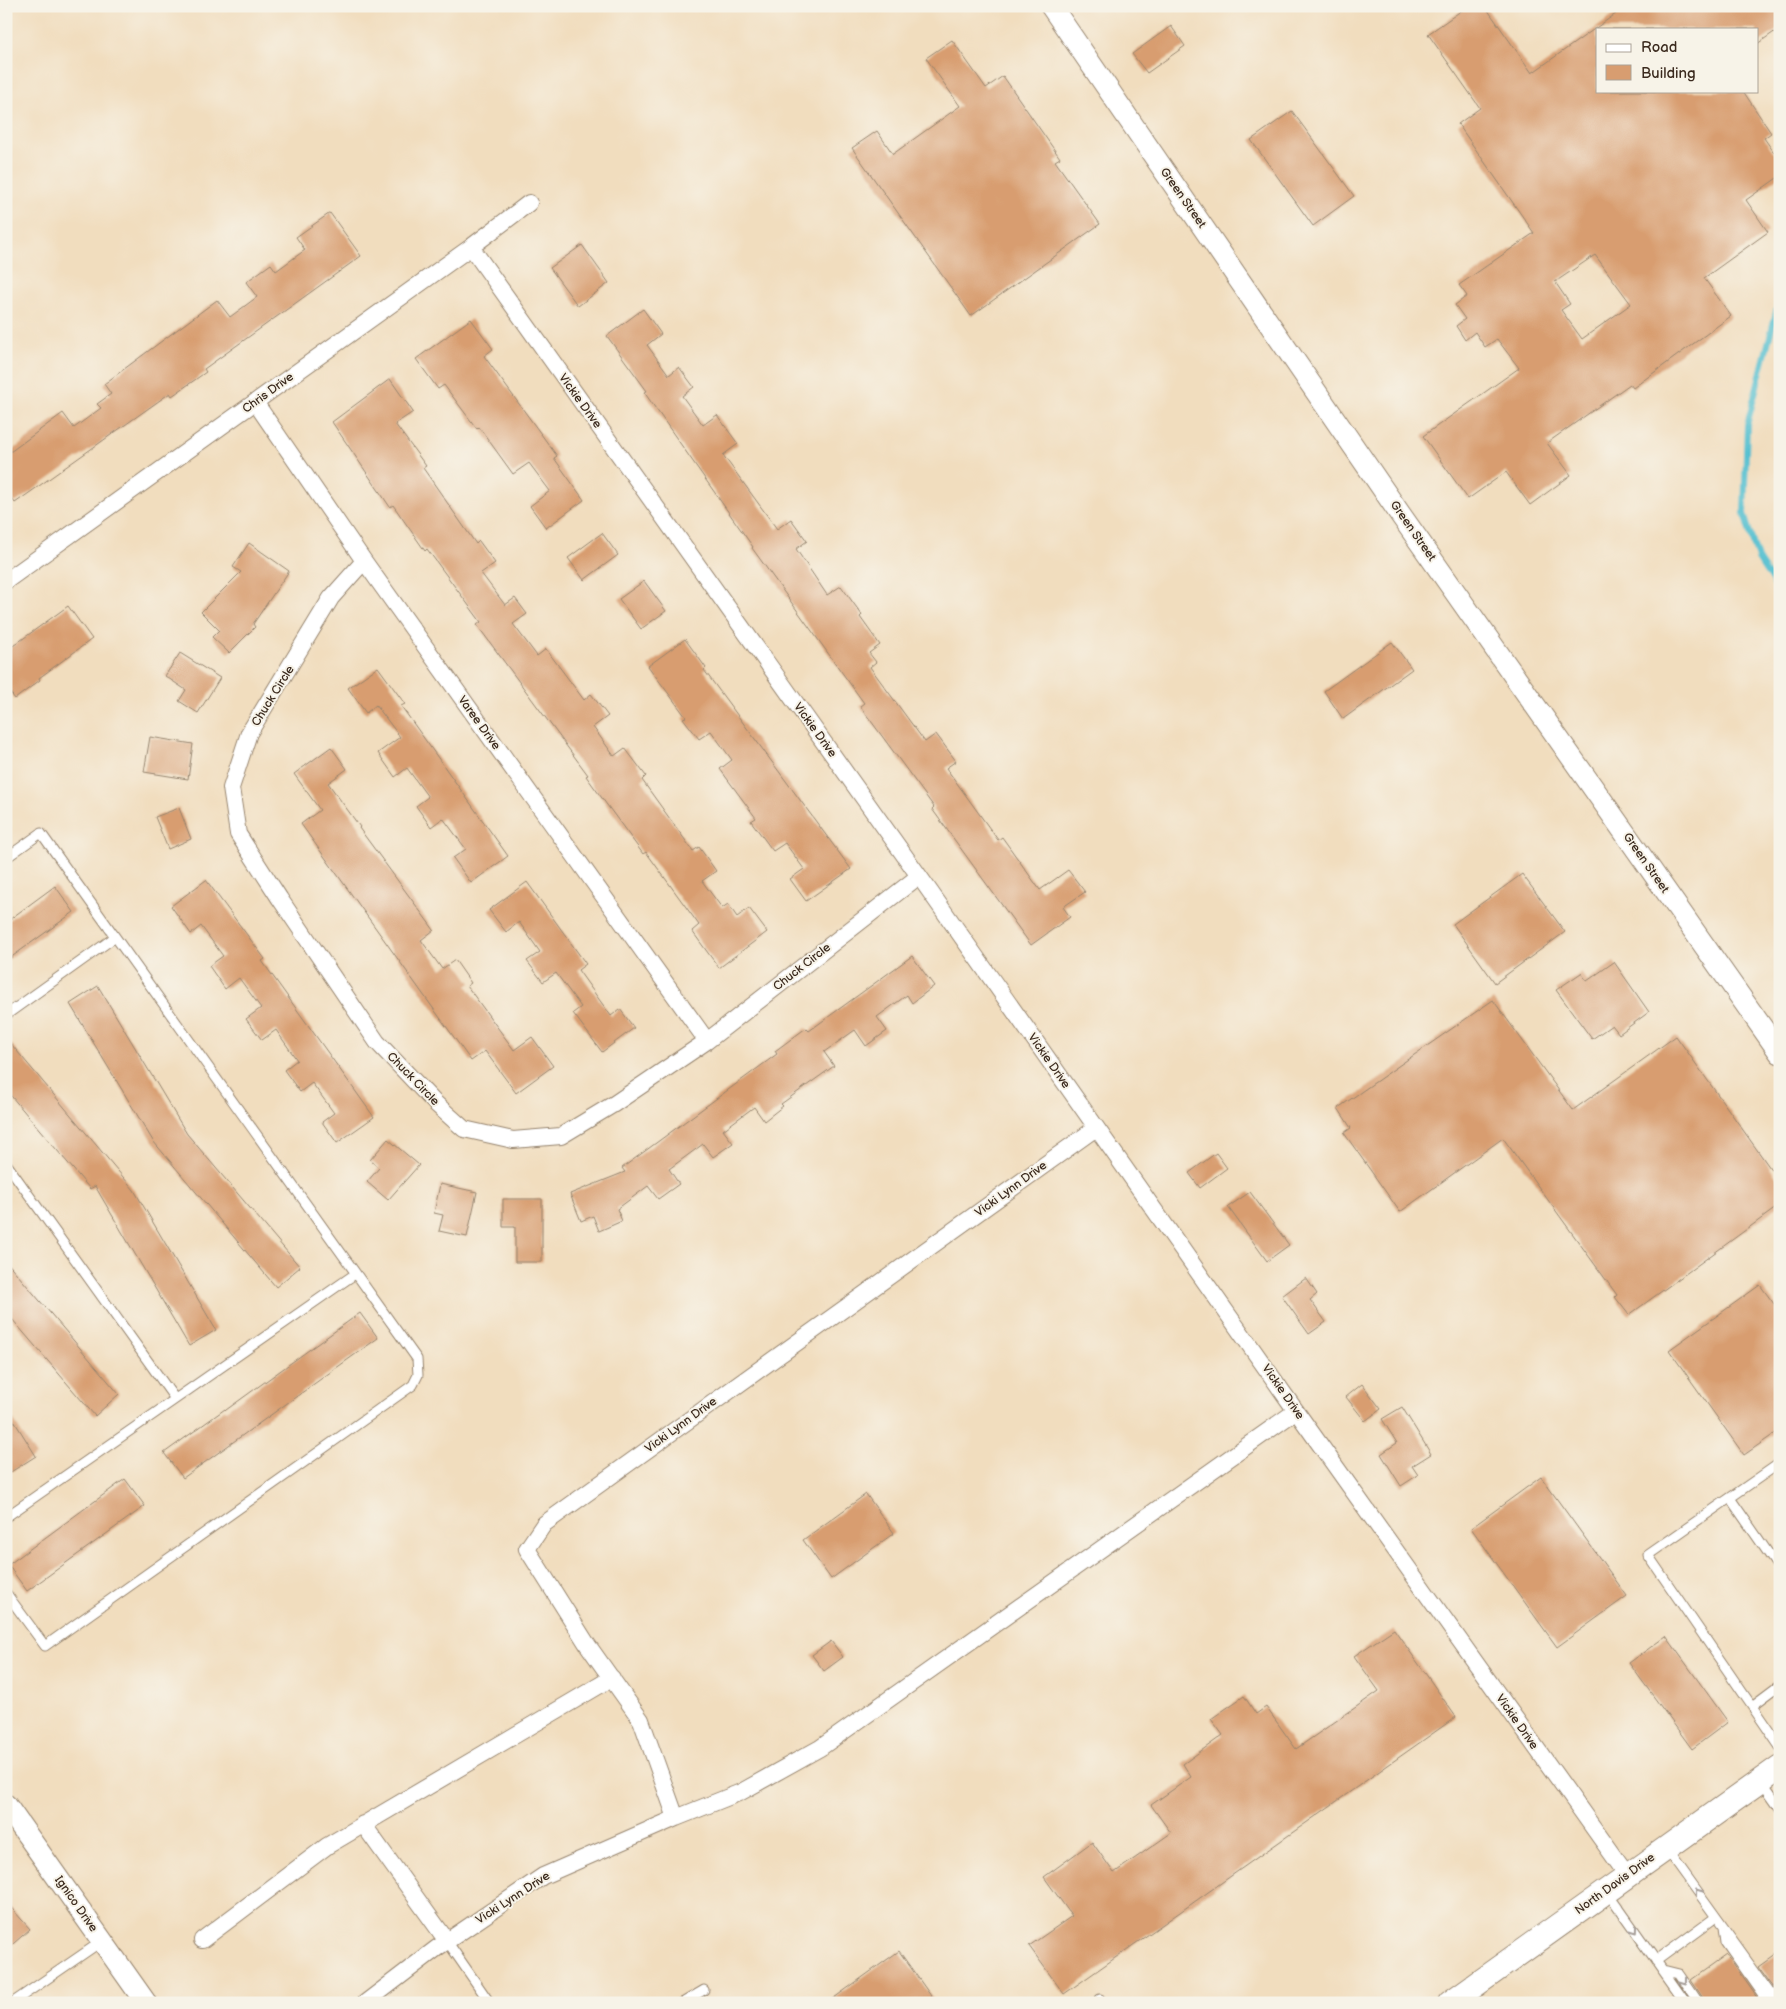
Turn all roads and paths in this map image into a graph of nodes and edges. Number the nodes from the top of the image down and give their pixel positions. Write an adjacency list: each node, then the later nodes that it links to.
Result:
1 (1051, 6): 12 (street, Green Street)
2 (529, 202): 3 (street, Chris Drive)
3 (470, 247): 4 (street, Chris Drive); 8 (street, Vickie Drive)
4 (255, 402): 5 (street, Varee Drive); 6 (street, Chris Drive)
5 (364, 561): 11 (street, Varee Drive); 11 (street, Chuck Circle)
6 (6, 581)
7 (6, 858): 9 (lane)
8 (919, 876): 11 (street, Chuck Circle); 13 (street, Vickie Drive)
9 (115, 937): 10 (lane); 15 (lane)
10 (6, 1015)
11 (706, 1041)
12 (1780, 1053)
13 (1096, 1128): 17 (street, Vickie Drive); 23 (street, Vicki Lynn Drive)
14 (6, 1163): 16 (lane)
15 (355, 1274): 16 (lane); 22 (lane)
16 (175, 1400): 20 (lane)
17 (1296, 1411): 31 (street, Vicki Lynn Drive); 34 (street, Vickie Drive)
18 (1780, 1463): 19 (lane)
19 (1730, 1498): 21 (lane); 25 (lane)
20 (6, 1517)
21 (1780, 1570)
22 (6, 1593)
23 (612, 1678): 31 (street, Vicki Lynn Drive); 32 (street)
24 (1780, 1685): 25 (lane)
25 (1752, 1706): 26 (lane)
26 (1780, 1747)
27 (1780, 1767): 28 (main road, North Davis Drive)
28 (1760, 1781): 30 (lane); 33 (main road, North Davis Drive)
29 (6, 1805): 39 (street, Ignico Drive)
30 (1780, 1808)
31 (676, 1818): 40 (street, Vicki Lynn Drive)
32 (363, 1824): 38 (street); 40 (street)
33 (1666, 1848): 34 (main road, North Davis Drive); 36 (lane, one-way to 33)
34 (1627, 1875): 35 (main road, North Davis Drive)
35 (1606, 1890): 41 (lane, one-way to 41); 49 (main road, North Davis Drive)
36 (1716, 1917): 37 (lane); 41 (lane)
37 (1723, 1927): 52 (lane); 53 (lane)
38 (202, 1940)
39 (102, 1941): 44 (lane); 45 (street, Ignico Drive)
40 (447, 1941): 46 (street, Vicki Lynn Drive); 47 (lane)
41 (1656, 1961): 42 (lane)
42 (1663, 1970): 50 (lane); 51 (lane, one-way to 51)
43 (704, 1990): 48 (lane)
44 (12, 2003)
45 (146, 2003)
46 (364, 2003)
47 (490, 2003)
48 (682, 2003)
49 (1450, 2003)
50 (1686, 2003)
51 (1699, 2003)
52 (1768, 2003)
53 (1778, 2003)

